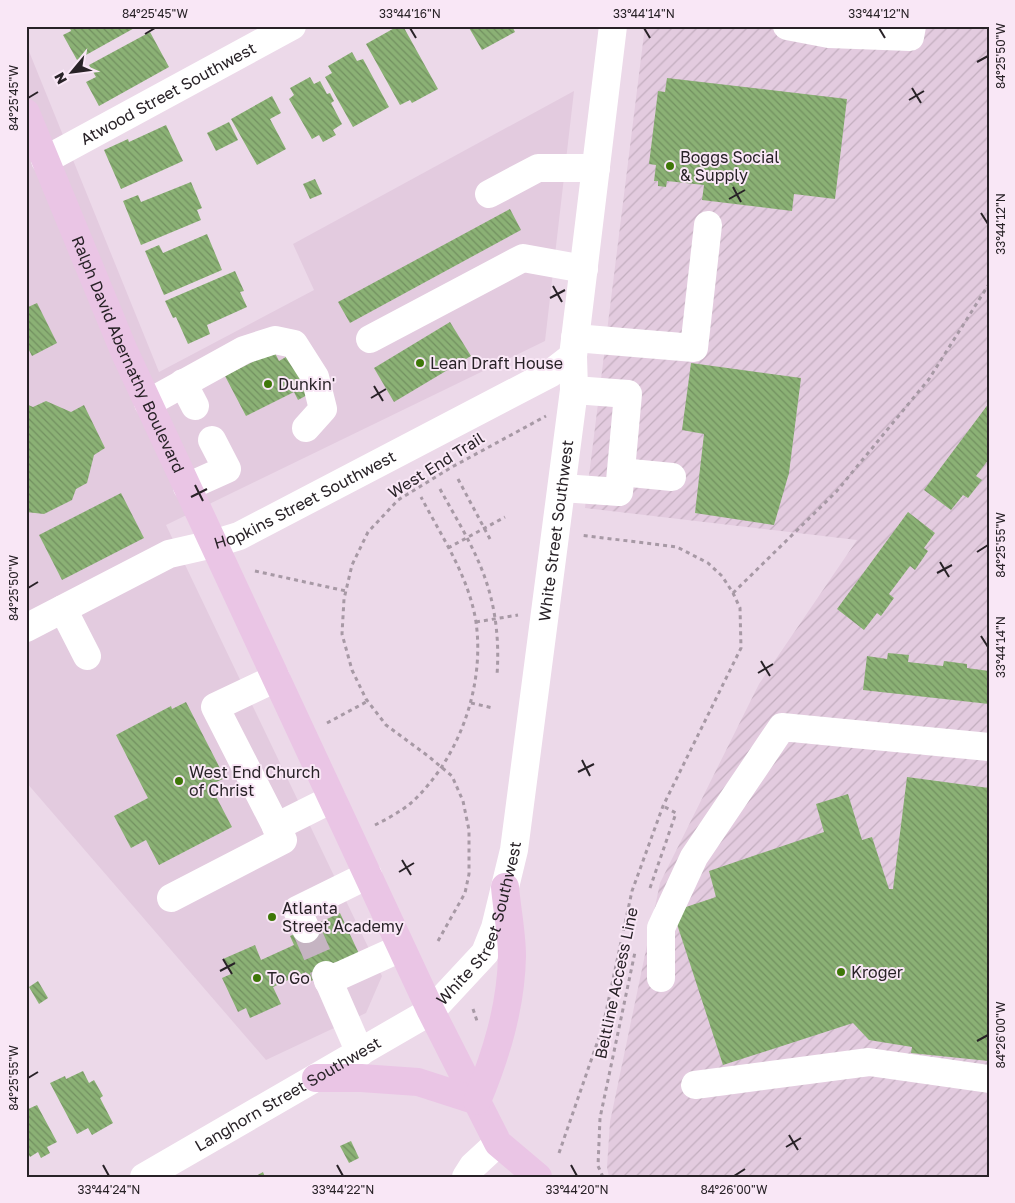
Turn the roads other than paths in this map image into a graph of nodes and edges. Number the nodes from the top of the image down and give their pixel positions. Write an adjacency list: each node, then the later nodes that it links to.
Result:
1 (292, 26): 6 (street, Atwood Street Southwest)
2 (613, 26): 7 (street, White Street Southwest)
3 (790, 26): 4 (street)
4 (912, 26)
5 (26, 113): 6 (main road, Ralph David Abernathy Boulevard)
6 (45, 160): 14 (main road, Ralph David Abernathy Boulevard)
7 (596, 168): 8 (street); 10 (street, White Street Southwest)
8 (489, 194)
9 (708, 225): 12 (street)
10 (584, 269): 11 (street); 12 (street, White Street Southwest)
11 (370, 339)
12 (574, 347): 13 (street, White Street Southwest); 21 (street, Hopkins Street Southwest)
13 (574, 390): 17 (street); 20 (street, White Street Southwest)
14 (148, 402): 15 (street); 19 (main road, Ralph David Abernathy Boulevard)
15 (306, 428)
16 (212, 440): 19 (street)
17 (621, 472): 18 (street); 20 (street)
18 (672, 477)
19 (187, 487): 21 (main road, Ralph David Abernathy Boulevard)
20 (562, 488): 30 (street, White Street Southwest)
21 (213, 544): 22 (street, Hopkins Street Southwest); 25 (main road, Ralph David Abernathy Boulevard)
22 (63, 609): 23 (street, Hopkins Street Southwest); 24 (street)
23 (30, 618)
24 (87, 656)
25 (276, 678): 27 (main road, Ralph David Abernathy Boulevard); 28 (street)
26 (989, 747): 34 (street)
27 (332, 799): 28 (street); 29 (main road, Ralph David Abernathy Boulevard)
28 (276, 827): 31 (street)
29 (368, 875): 32 (street); 33 (main road, Ralph David Abernathy Boulevard)
30 (505, 887): 35 (street, White Street Southwest); 40 (main road)
31 (171, 898)
32 (306, 929)
33 (401, 948): 35 (main road, Ralph David Abernathy Boulevard); 36 (street)
34 (661, 978)
35 (431, 1012): 36 (street, Langhorn Street Southwest); 40 (main road, Ralph David Abernathy Boulevard)
36 (360, 1053): 37 (street, Langhorn Street Southwest)
37 (316, 1078): 40 (main road); 42 (street, Langhorn Street Southwest)
38 (989, 1079): 39 (street)
39 (695, 1085)
40 (477, 1101): 41 (main road, Ralph David Abernathy Boulevard)
41 (498, 1142): 43 (street); 44 (main road); 45 (main road, Ralph David Abernathy Boulevard)
42 (144, 1177)
43 (466, 1177)
44 (514, 1177)
45 (538, 1177)

